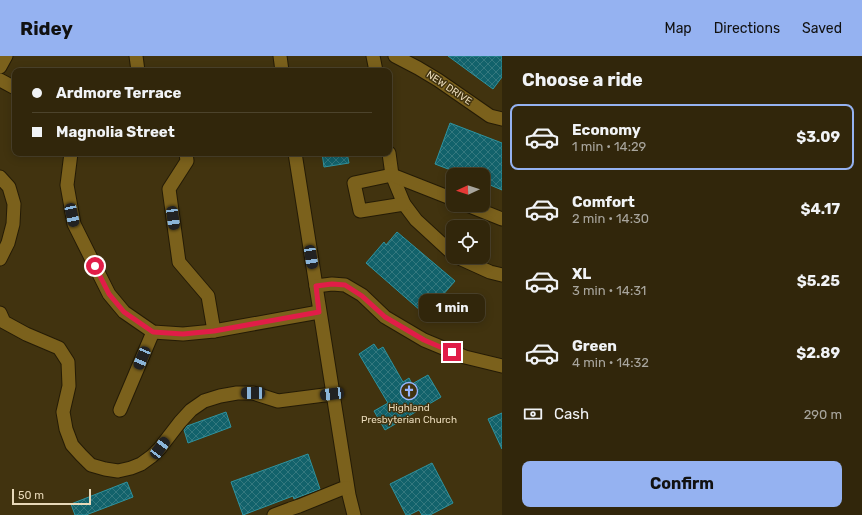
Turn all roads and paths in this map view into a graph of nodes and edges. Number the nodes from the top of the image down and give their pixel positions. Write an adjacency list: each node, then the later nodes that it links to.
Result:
1 (6, 56): 6 (street)
2 (136, 56): 7 (street)
3 (280, 56): 8 (street)
4 (373, 56): 9 (street)
5 (395, 56): 12 (street, NEW DRIVE)
6 (0, 67)
7 (138, 68)
8 (282, 68)
9 (375, 68)
10 (0, 80): 11 (street)
11 (12, 86)
12 (502, 119)
13 (71, 156): 31 (street)
14 (186, 156): 30 (street)
15 (295, 156): 27 (street)
16 (389, 156): 17 (street)
17 (392, 175): 19 (street); 20 (street); 20 (street)
18 (0, 177): 24 (street)
19 (446, 196)
20 (404, 204): 23 (street)
21 (484, 212): 22 (street)
22 (502, 219)
23 (446, 248)
24 (0, 259)
25 (472, 264): 26 (street)
26 (502, 275)
27 (316, 286): 28 (street); 32 (street)
28 (319, 312): 30 (street); 33 (street)
29 (0, 313): 33 (street)
30 (214, 331): 31 (street)
31 (153, 332): 34 (street)
32 (502, 366)
33 (332, 394): 35 (street)
34 (120, 410)
35 (348, 488): 36 (street); 37 (street)
36 (274, 515)
37 (354, 515)

